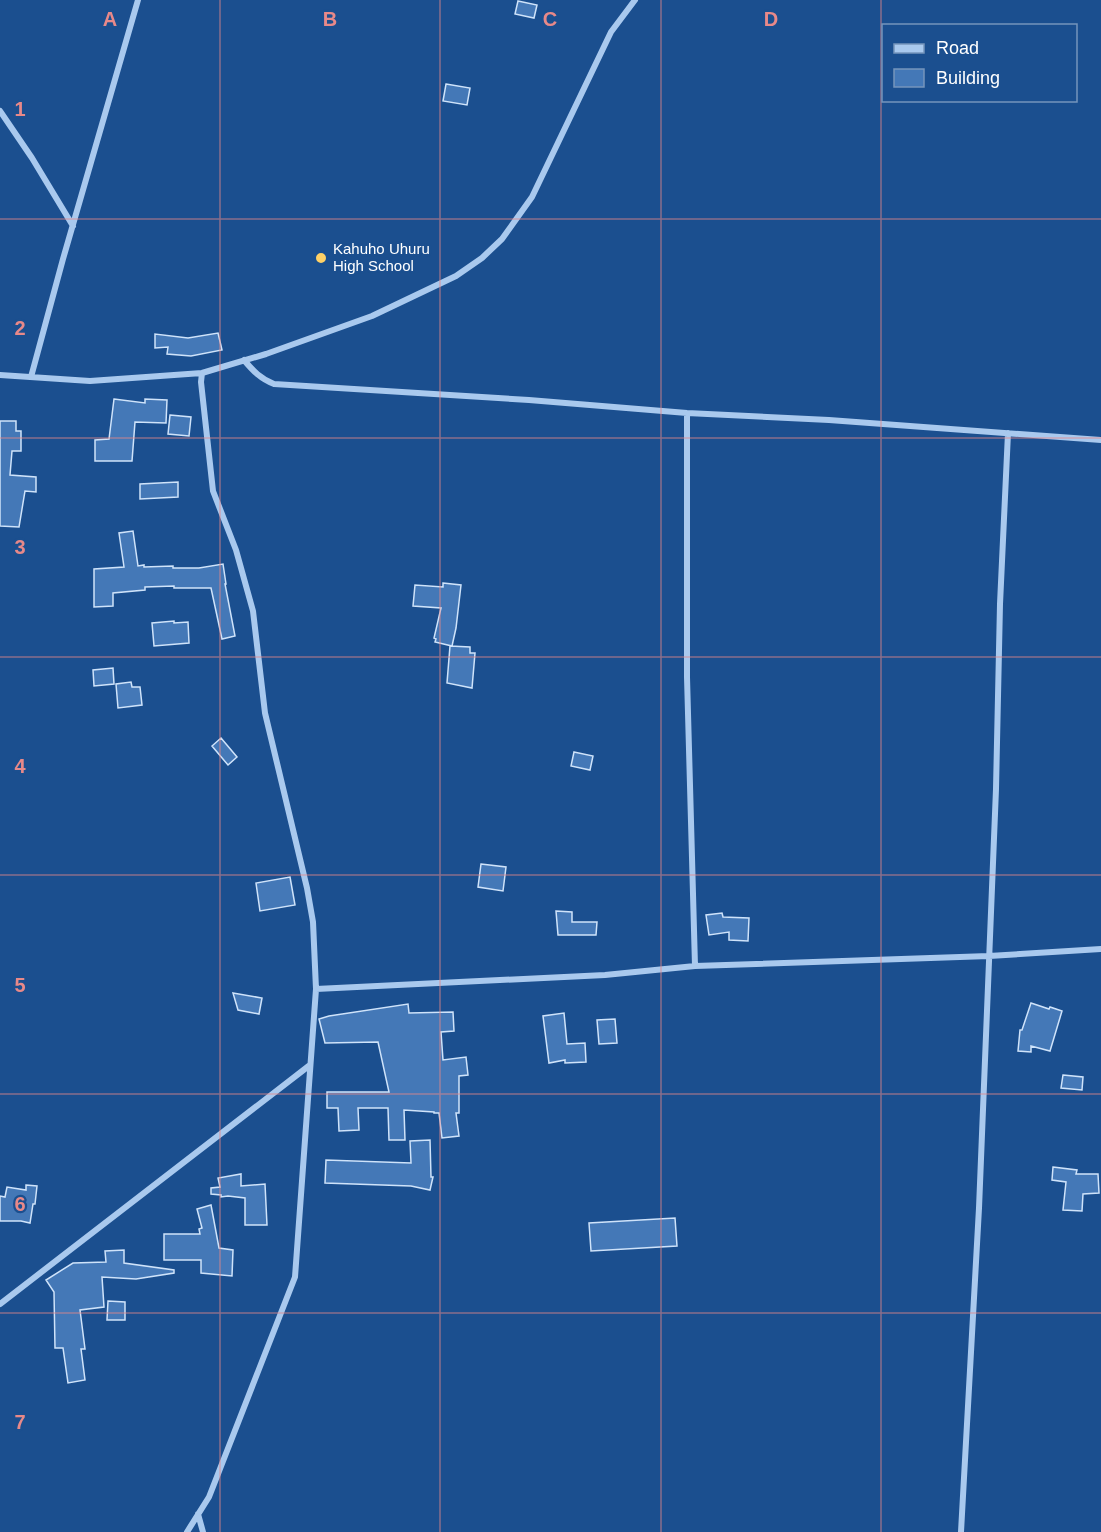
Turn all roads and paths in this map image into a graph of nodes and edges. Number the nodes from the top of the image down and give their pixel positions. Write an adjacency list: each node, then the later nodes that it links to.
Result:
1 (138, 0): 4 (street)
2 (636, 0): 5 (street)
3 (0, 111): 4 (street)
4 (73, 226): 8 (street)
5 (244, 360): 6 (street); 9 (street)
6 (202, 373): 8 (street); 15 (street)
7 (0, 375): 8 (street)
8 (31, 377)
9 (687, 413): 10 (street); 14 (street)
10 (1008, 433): 11 (street); 13 (street)
11 (1101, 440)
12 (1101, 949): 13 (street)
13 (989, 957): 14 (street); 21 (street)
14 (694, 966): 15 (street)
15 (316, 989): 16 (street)
16 (310, 1065): 17 (street); 18 (street)
17 (0, 1304)
18 (198, 1514): 19 (street); 20 (street)
19 (187, 1532)
20 (203, 1532)
21 (961, 1532)

